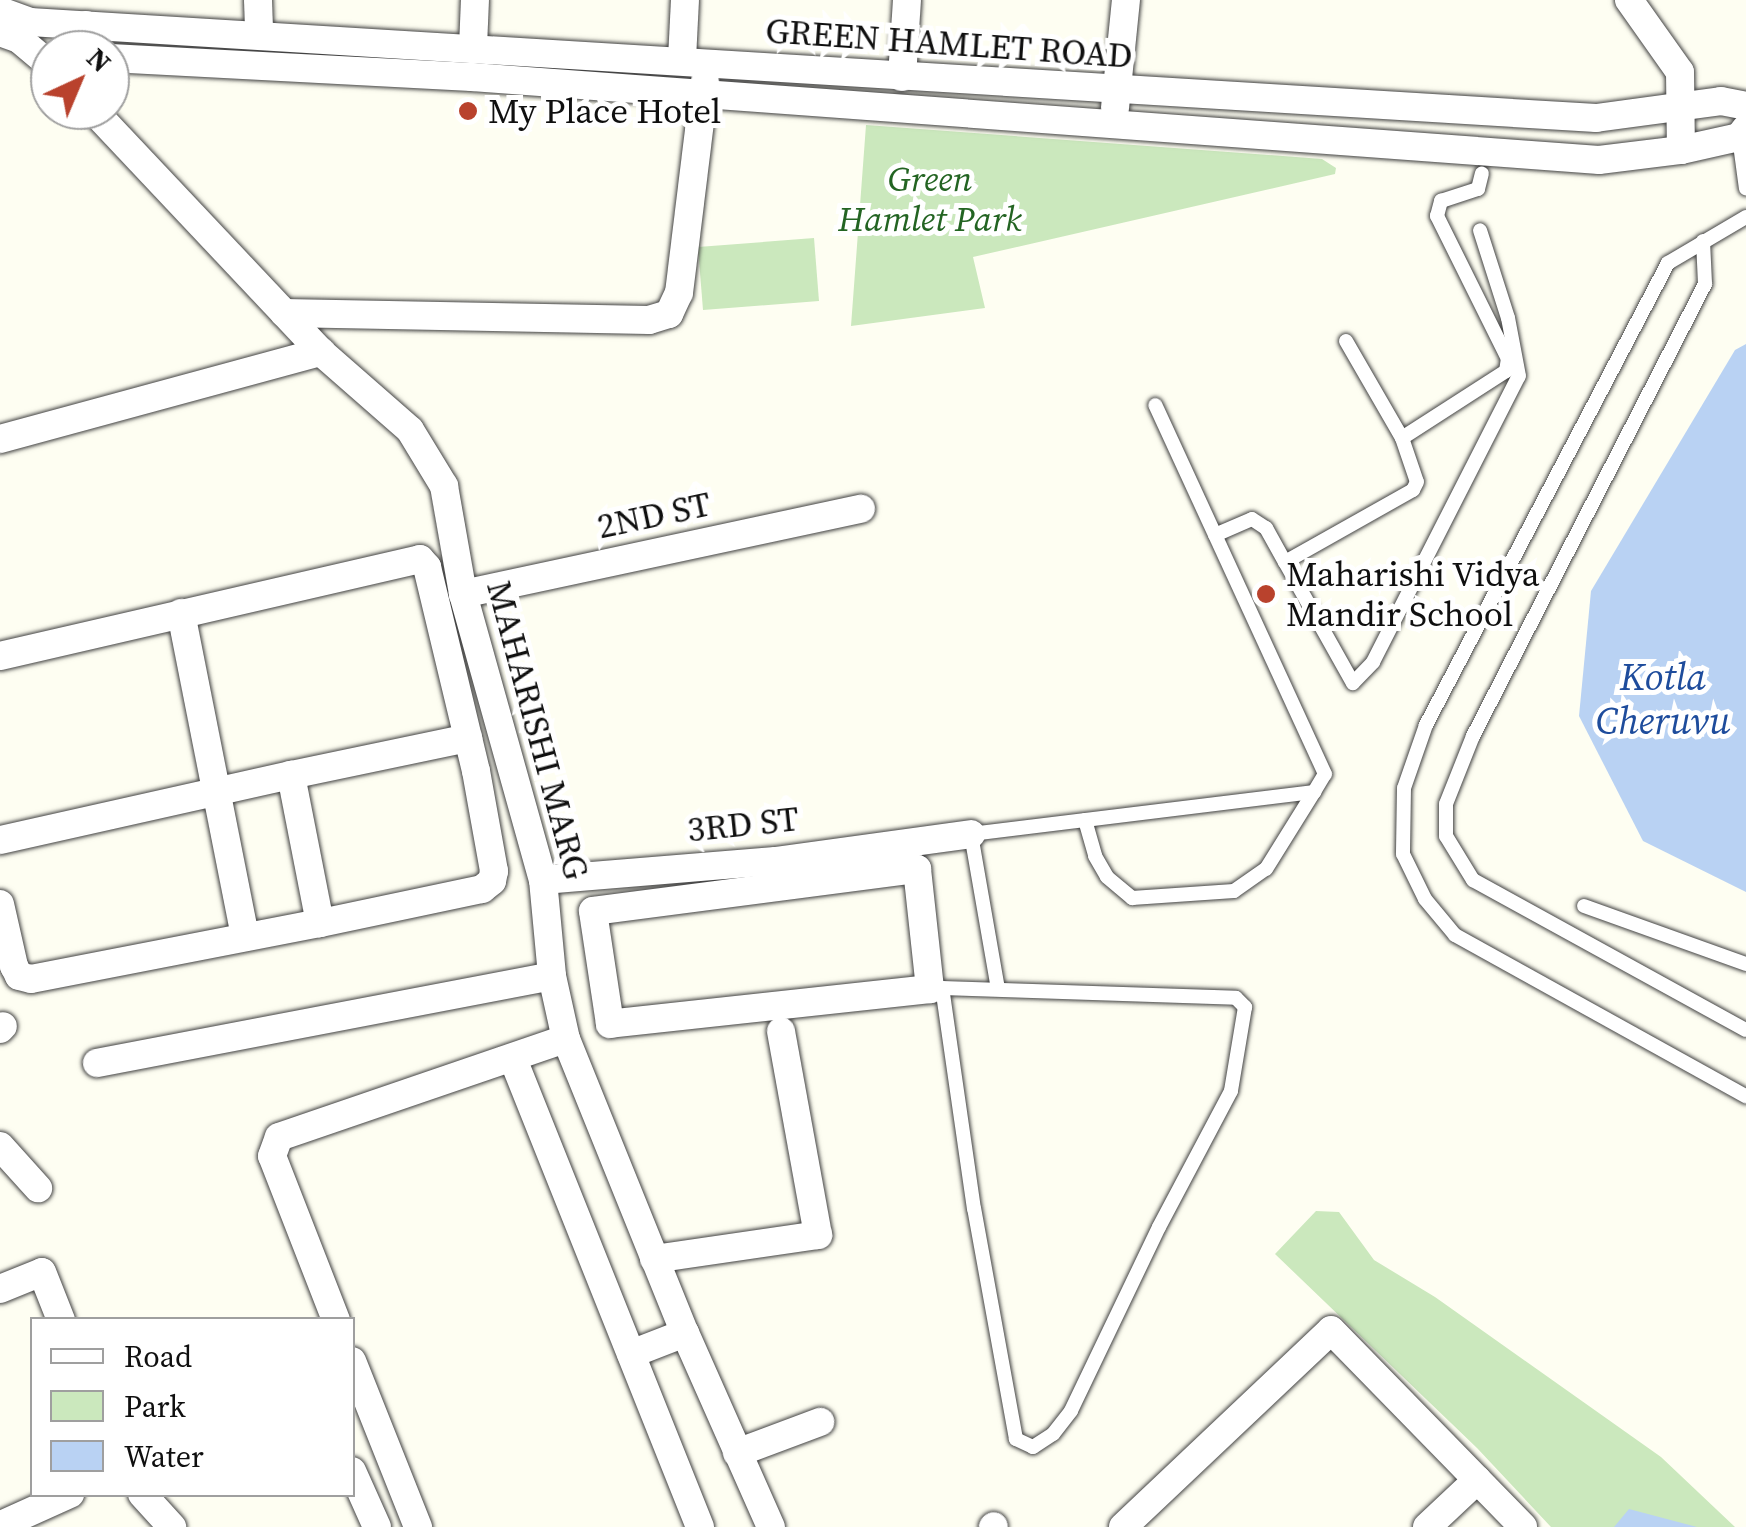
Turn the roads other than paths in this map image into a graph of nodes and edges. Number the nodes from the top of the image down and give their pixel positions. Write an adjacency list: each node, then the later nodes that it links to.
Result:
1 (258, 0): 9 (street)
2 (475, 0): 11 (street)
3 (685, 0): 13 (street)
4 (906, 0): 14 (street)
5 (1126, 0): 15 (street)
6 (1629, 0): 18 (street)
7 (0, 11): 8 (street)
8 (16, 31)
9 (259, 34): 10 (street, GREEN HAMLET ROAD); 11 (street, GREEN HAMLET ROAD)
10 (130, 37)
11 (473, 47): 13 (street, GREEN HAMLET ROAD)
12 (130, 59): 16 (street, GREEN HAMLET ROAD)
13 (694, 62): 14 (street, GREEN HAMLET ROAD); 16 (street)
14 (902, 77): 15 (street, GREEN HAMLET ROAD)
15 (1116, 91): 18 (street, GREEN HAMLET ROAD); 19 (street)
16 (703, 96): 19 (street, GREEN HAMLET ROAD); 28 (street)
17 (1746, 106): 18 (street, GREEN HAMLET ROAD)
18 (1679, 109): 22 (street)
19 (1114, 122): 22 (street, GREEN HAMLET ROAD)
20 (112, 130): 28 (street, MAHARISHI MARG)
21 (1742, 132): 22 (street, GREEN HAMLET ROAD); 24 (lane)
22 (1681, 150)
23 (1482, 173): 32 (lane)
24 (1746, 189)
25 (1746, 217): 27 (lane)
26 (1480, 230): 36 (lane)
27 (1703, 241): 59 (lane); 64 (lane)
28 (284, 313): 30 (street, MAHARISHI MARG)
29 (1346, 341): 32 (lane)
30 (321, 352): 33 (street); 37 (street, MAHARISHI MARG)
31 (1155, 405): 35 (lane)
32 (1402, 438): 36 (lane)
33 (0, 440)
34 (861, 508): 37 (street, 2ND ST)
35 (1215, 535): 36 (lane); 46 (lane)
36 (1285, 562)
37 (463, 594): 40 (street, MAHARISHI MARG)
38 (181, 613): 39 (street); 41 (street); 45 (street)
39 (0, 656)
40 (494, 707): 41 (street); 42 (street, MAHARISHI MARG)
41 (464, 726): 43 (street); 44 (street)
42 (508, 761): 43 (street); 51 (street, MAHARISHI MARG)
43 (476, 771): 54 (street)
44 (291, 776): 45 (street); 54 (street)
45 (215, 792): 49 (street); 55 (street)
46 (1314, 792): 47 (lane); 47 (lane)
47 (1085, 820): 48 (lane)
48 (960, 834): 50 (street, 3RD ST); 58 (lane)
49 (0, 840)
50 (768, 875): 50 (street); 51 (street, 3RD ST)
51 (543, 880): 57 (street, MAHARISHI MARG)
52 (0, 904): 55 (street)
53 (1584, 906): 56 (lane)
54 (320, 922): 55 (street)
55 (245, 936)
56 (1746, 964)
57 (552, 976): 61 (street, MAHARISHI MARG); 63 (street)
58 (998, 988): 58 (lane)
59 (1746, 1030)
60 (781, 1031): 67 (street)
61 (566, 1039): 62 (street); 67 (street, MAHARISHI MARG)
62 (514, 1060): 70 (street); 72 (street)
63 (97, 1063)
64 (1746, 1096)
65 (0, 1146): 66 (street)
66 (38, 1188)
67 (654, 1259): 71 (street, MAHARISHI MARG)
68 (0, 1289): 69 (street)
69 (60, 1317)
70 (335, 1317)
71 (685, 1333): 72 (street); 75 (street, MAHARISHI MARG)
72 (631, 1354): 84 (street)
73 (355, 1369): 83 (street)
74 (820, 1422): 75 (street)
75 (737, 1453): 85 (street, MAHARISHI MARG)
76 (355, 1477): 82 (street)
77 (1477, 1480): 86 (street); 87 (street); 88 (street)
78 (63, 1497): 80 (street)
79 (145, 1497): 81 (street)
80 (0, 1524)
81 (172, 1527)
82 (377, 1527)
83 (418, 1527)
84 (700, 1527)
85 (771, 1527)
86 (1123, 1527)
87 (1427, 1527)
88 (1522, 1527)

